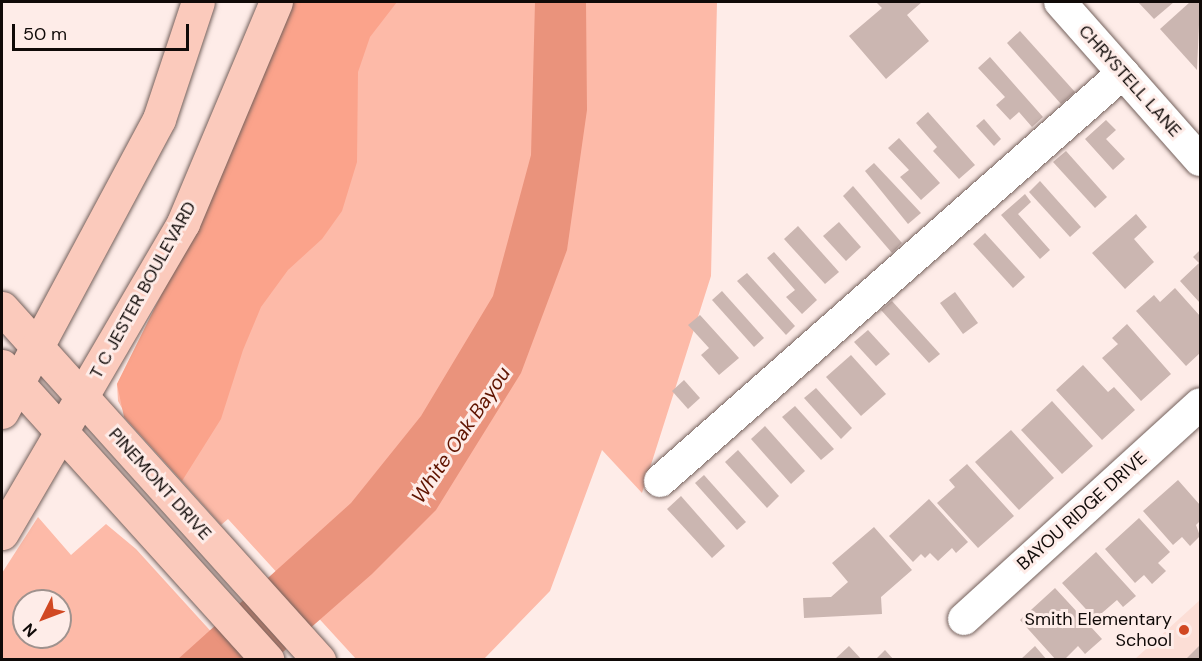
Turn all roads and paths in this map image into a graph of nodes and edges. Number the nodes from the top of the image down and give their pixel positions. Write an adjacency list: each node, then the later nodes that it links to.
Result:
1 (198, 2): 7 (main road)
2 (276, 2): 9 (main road, T C JESTER BOULEVARD)
3 (1060, 2): 4 (street, CHRYSTELL LANE)
4 (1123, 73): 5 (street, CHRYSTELL LANE); 13 (street)
5 (1200, 160)
6 (2, 308): 7 (main road, PINEMONT DRIVE)
7 (38, 348): 8 (main road); 9 (main road, PINEMONT DRIVE)
8 (10, 375): 11 (main road); 12 (main road, PINEMONT DRIVE)
9 (84, 398): 12 (main road, T C JESTER BOULEVARD); 17 (main road, PINEMONT DRIVE)
10 (1200, 404): 15 (street, BAYOU RIDGE DRIVE)
11 (2, 412)
12 (62, 430): 14 (main road, T C JESTER BOULEVARD); 16 (main road, PINEMONT DRIVE)
13 (660, 481)
14 (2, 533)
15 (964, 619)
16 (268, 660)
17 (319, 660)

